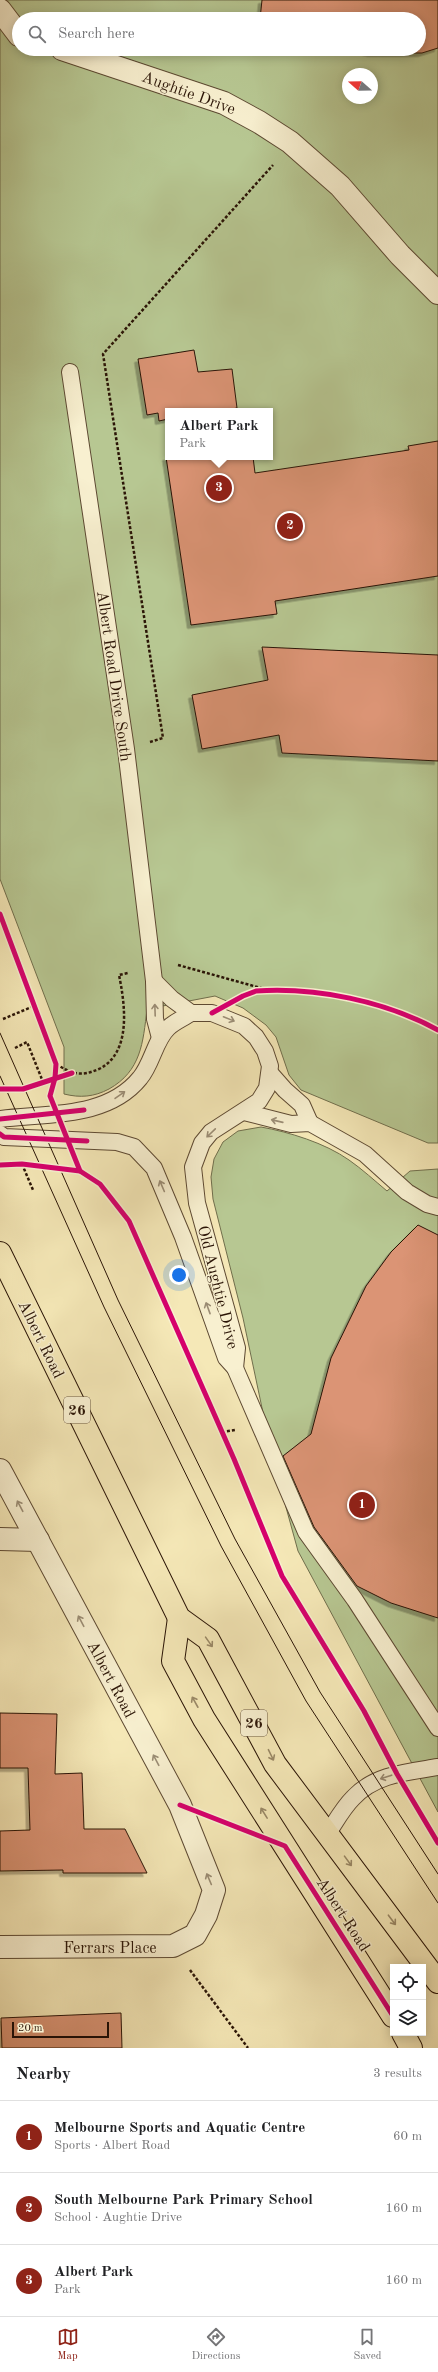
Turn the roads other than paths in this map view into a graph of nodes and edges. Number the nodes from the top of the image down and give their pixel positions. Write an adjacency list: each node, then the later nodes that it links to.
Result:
1 (0, 10): 2 (street)
2 (12, 26)
3 (0, 32): 4 (street)
4 (12, 35)
5 (84, 56): 6 (street, Aughtie Drive)
6 (438, 293)
7 (70, 372): 8 (lane, Albert Road Drive South)
8 (154, 981): 9 (lane); 10 (lane, Albert Road Drive South, one-way to 8)
9 (191, 1013): 10 (lane); 11 (lane, one-way to 11)
10 (160, 1038): 13 (lane, one-way to 10)
11 (270, 1073): 12 (lane, Old Aughtie Drive); 14 (lane)
12 (244, 1112): 14 (lane, one-way to 12); 18 (lane, Old Aughtie Drive, one-way to 18)
13 (0, 1119)
14 (310, 1123): 16 (lane)
15 (0, 1134): 18 (lane, Old Aughtie Drive, one-way to 15)
16 (438, 1207)
17 (0, 1253): 22 (main road, Albert Road / 26)
18 (235, 1368): 23 (lane)
19 (0, 1470): 21 (street, Albert Road, one-way to 19)
20 (0, 1539): 21 (street)
21 (38, 1540): 27 (street, Albert Road, one-way to 21)
22 (179, 1618): 26 (main road, Albert Road / 26, one-way to 26); 30 (main road, Albert Road / 26, one-way to 22)
23 (430, 1708): 24 (lane)
24 (438, 1728)
25 (438, 1767): 26 (lane, one-way to 26)
26 (328, 1833): 29 (main road, Albert Road / 26, one-way to 29)
27 (206, 1916): 28 (street, Ferrars Place)
28 (0, 1947)
29 (438, 1982)
30 (390, 2011)
31 (405, 2036): 32 (main road)
32 (411, 2048)

